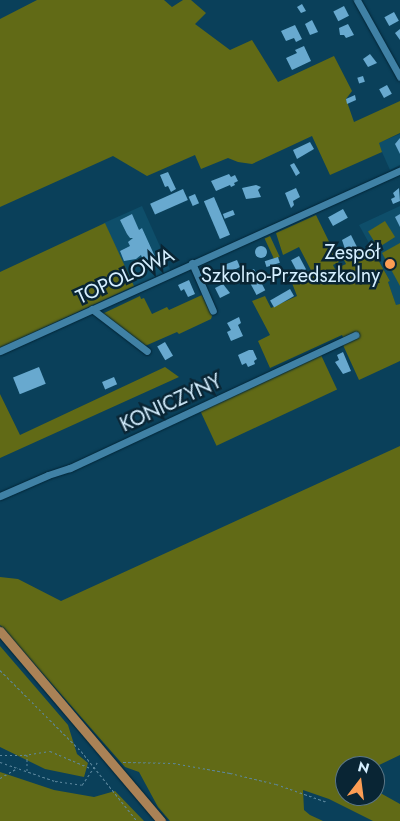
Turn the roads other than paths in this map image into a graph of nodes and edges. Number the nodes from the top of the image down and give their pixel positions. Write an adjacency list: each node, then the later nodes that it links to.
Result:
1 (357, 0): 2 (street)
2 (400, 78)
3 (400, 170): 4 (street, TOPOLOWA)
4 (192, 263): 5 (street, TOPOLOWA); 6 (street)
5 (92, 309): 8 (street, TOPOLOWA); 9 (street)
6 (214, 311)
7 (355, 335): 10 (street, KONICZYNY)
8 (0, 351)
9 (147, 351)
10 (0, 496)
11 (0, 631): 12 (main road)
12 (161, 821)

